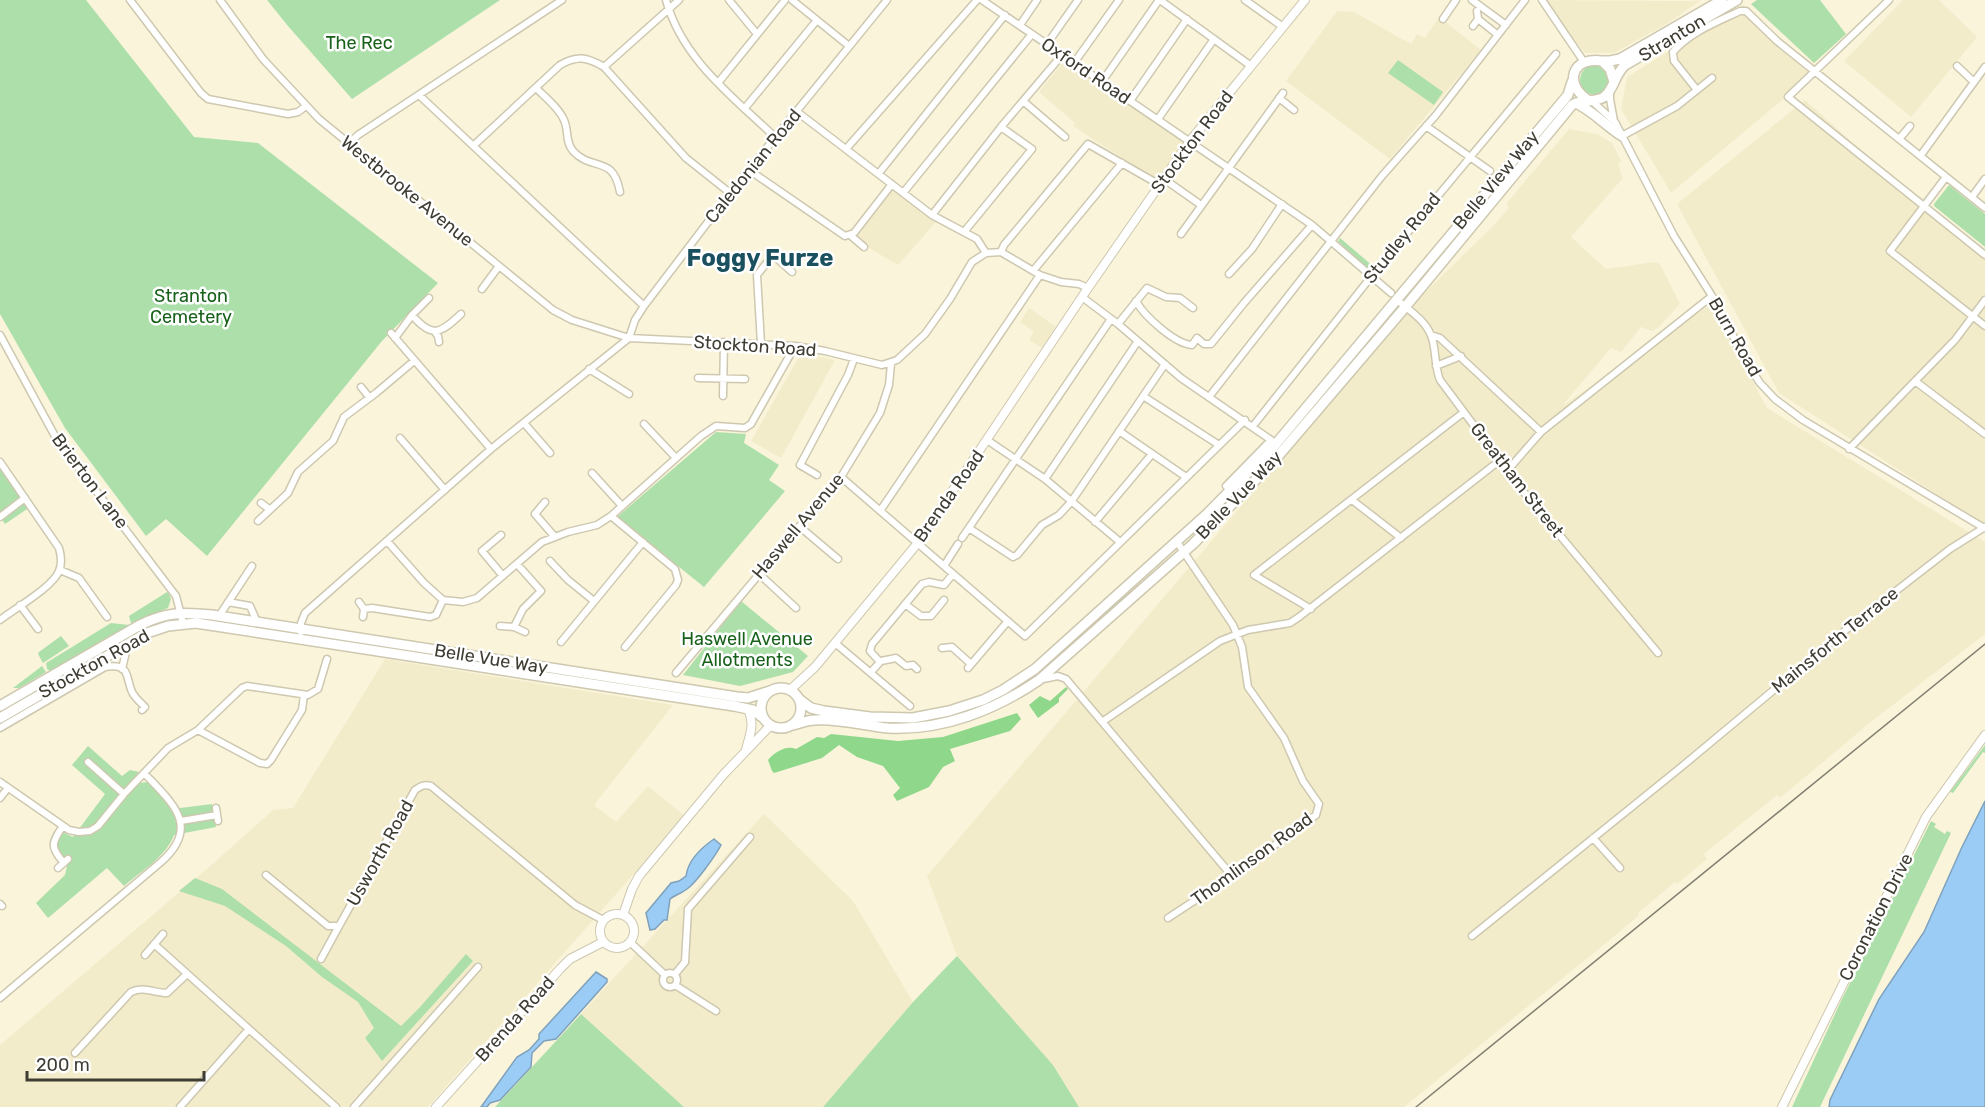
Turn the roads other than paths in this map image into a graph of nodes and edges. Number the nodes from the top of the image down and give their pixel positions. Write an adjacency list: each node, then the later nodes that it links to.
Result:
1 (130, 0): 67 (street)
2 (220, 0): 67 (street, Westbrooke Avenue)
3 (562, 0): 62 (street)
4 (666, 0): 27 (street)
5 (679, 0): 27 (street)
6 (729, 0): 38 (street)
7 (785, 0): 38 (street)
8 (792, 0): 33 (street)
9 (886, 0): 43 (street, Caledonian Road)
10 (977, 0): 83 (street)
11 (982, 0): 26 (street, Oxford Road)
12 (997, 0): 26 (street)
13 (1037, 0): 34 (street)
14 (1078, 0): 42 (street)
15 (1119, 0): 48 (street)
16 (1159, 0): 30 (street); 55 (street)
17 (1245, 0): 37 (street)
18 (1305, 0): 37 (main road, Stockton Road)
19 (1456, 0): 31 (street)
20 (1472, 0): 35 (street)
21 (1525, 0): 35 (street)
22 (1542, 0): 47 (street)
23 (1722, 0): 46 (highway, Stranton)
24 (1737, 0): 59 (highway, Stranton)
25 (1889, 0): 53 (street)
26 (992, 7): 29 (street, Oxford Road)
27 (669, 9): 51 (street); 58 (street)
28 (1477, 11): 32 (street)
29 (1005, 15): 34 (street, Oxford Road); 90 (street)
30 (1187, 19): 41 (street); 64 (street)
31 (1443, 19)
32 (1478, 19): 36 (street); 40 (street)
33 (817, 20): 43 (street); 68 (street)
34 (1020, 25): 39 (street, Oxford Road)
35 (1506, 25): 40 (street)
36 (1473, 26)
37 (1283, 27): 49 (main road, Stockton Road)
38 (757, 34): 58 (street)
39 (1032, 34): 42 (street, Oxford Road); 99 (street)
40 (1498, 35): 73 (street)
41 (1214, 39): 49 (street); 71 (street)
42 (1047, 44): 45 (street, Oxford Road)
43 (849, 46): 70 (street, Caledonian Road)
44 (1556, 54): 85 (street, Studley Road)
45 (1062, 55): 48 (street, Oxford Road); 63 (street)
46 (1602, 61): 47 (highway); 59 (highway)
47 (1584, 62): 56 (highway)
48 (1074, 63): 55 (street, Oxford Road)
49 (1251, 66): 80 (main road, Stockton Road)
50 (1957, 66): 57 (street)
51 (604, 67): 60 (street); 98 (street)
52 (1985, 67): 57 (street)
53 (1815, 71): 61 (street); 79 (street); 103 (street)
54 (1712, 78): 61 (street)
55 (1101, 82): 64 (street, Oxford Road)
56 (1572, 82): 65 (highway); 120 (highway, Belle View Way)
57 (1974, 82): 84 (street)
58 (718, 83): 68 (street)
59 (1612, 86): 65 (highway); 72 (street, Burn Road)
60 (536, 88): 82 (street); 92 (street)
61 (1697, 90): 76 (street)
62 (419, 94): 81 (street); 82 (street)
63 (1023, 101): 75 (street); 78 (street)
64 (1130, 101): 71 (street, Oxford Road)
65 (1590, 101): 66 (highway); 72 (street, Burn Road)
66 (1576, 103): 76 (highway); 130 (highway, Belle Vue Way)
67 (306, 106): 81 (street, Westbrooke Avenue)
68 (745, 108): 77 (street)
69 (1294, 110): 87 (street)
70 (796, 111): 77 (street, Caledonian Road); 83 (street)
71 (1158, 119): 80 (street, Oxford Road)
72 (1615, 122): 76 (street, Burn Road)
73 (1426, 126): 85 (street); 110 (street)
74 (1910, 126): 79 (street)
75 (1001, 127): 105 (street); 107 (street)
76 (1622, 136): 124 (street, Burn Road)
77 (775, 137): 88 (street, Caledonian Road)
78 (1065, 137)
79 (1900, 138): 84 (street)
80 (1190, 141): 87 (street, Oxford Road); 94 (main road, Stockton Road)
81 (349, 143): 115 (street, Westbrooke Avenue)
82 (473, 146): 129 (street)
83 (846, 149): 90 (street)
84 (1921, 155): 91 (street)
85 (1469, 157): 89 (street); 119 (street, Studley Road)
86 (1122, 163): 94 (street); 112 (street); 117 (street)
87 (1228, 167): 101 (street, Oxford Road); 102 (street)
88 (749, 170): 98 (street, Caledonian Road); 109 (street)
89 (1490, 171)
90 (879, 173): 96 (street)
91 (1946, 177): 100 (street); 103 (street)
92 (616, 179): 95 (street); 97 (street)
93 (1985, 179): 100 (street)
94 (1162, 182): 102 (street); 121 (main road, Stockton Road)
95 (607, 183)
96 (892, 184): 99 (street); 109 (street)
97 (620, 192)
98 (730, 193): 129 (street, Caledonian Road)
99 (903, 193): 105 (street)
100 (1972, 197): 104 (street)
101 (1282, 204): 106 (street, Oxford Road); 118 (street)
102 (1201, 206): 108 (street)
103 (1925, 206): 114 (street); 134 (street)
104 (1985, 208)
105 (932, 215): 107 (street)
106 (1312, 225): 110 (street, Oxford Road); 128 (street)
107 (964, 232): 113 (street)
108 (1181, 234)
109 (850, 235): 111 (street)
110 (1331, 241): 119 (street, Oxford Road); 164 (street)
111 (864, 247)
112 (1001, 252): 113 (street); 117 (street)
113 (986, 253): 151 (street)
114 (1985, 255)
115 (499, 266): 122 (street); 141 (street, Westbrooke Avenue)
116 (792, 272): 145 (street)
117 (1037, 273): 121 (street); 199 (street)
118 (1229, 274)
119 (1371, 276): 123 (street, Oxford Road); 169 (street, Studley Road)
120 (1415, 277): 123 (highway, Belle Vue Way)
121 (1088, 288): 125 (main road, Brenda Road)
122 (482, 289)
123 (1394, 296): 130 (street); 213 (highway, Belle Vue Way)
124 (1712, 296): 171 (street); 177 (street, Burn Road)
125 (1082, 297): 135 (street); 174 (main road, Brenda Road)
126 (429, 298): 133 (street)
127 (1985, 300): 134 (street)
128 (1136, 301): 131 (street); 136 (street)
129 (644, 306): 141 (street, Caledonian Road)
130 (1405, 307): 140 (street); 215 (highway, Belle Vue Way)
131 (1193, 308)
132 (461, 314): 138 (street)
133 (412, 315): 138 (street); 150 (street)
134 (1972, 317): 137 (street); 158 (street)
135 (1111, 319): 136 (street); 181 (street)
136 (1118, 324): 142 (street)
137 (1985, 326)
138 (434, 331): 143 (street)
139 (0, 335): 147 (street, Brierton Lane)
140 (1431, 335): 148 (street); 153 (street, Greatham Street)
141 (629, 338): 144 (street, Stockton Road); 154 (street)
142 (1138, 341): 152 (street); 189 (street)
143 (439, 342)
144 (724, 342): 145 (street, Stockton Road); 156 (street)
145 (761, 344): 146 (street, Stockton Road)
146 (795, 346): 149 (street, Stockton Road); 180 (street)
147 (3, 349): 236 (street, Brierton Lane)
148 (1461, 356): 153 (street); 171 (street)
149 (854, 359): 151 (street, Stockton Road); 186 (street)
150 (414, 361): 163 (street); 176 (street)
151 (891, 364): 187 (street, Haswell Avenue)
152 (1165, 364): 162 (street); 164 (street)
153 (1436, 366): 165 (street, Greatham Street)
154 (589, 369): 160 (street); 167 (street)
155 (698, 378): 156 (street)
156 (723, 378): 157 (street); 161 (street)
157 (745, 379)
158 (1915, 381): 172 (street); 177 (street)
159 (361, 387): 163 (street)
160 (629, 394)
161 (723, 396)
162 (1143, 396): 170 (street); 175 (street)
163 (369, 397): 198 (street)
164 (1209, 397): 166 (street)
165 (1464, 412): 182 (street, Greatham Street); 193 (street)
166 (1245, 420): 169 (street); 175 (street)
167 (524, 423): 176 (street); 178 (street)
168 (644, 424): 180 (street)
169 (1253, 426): 190 (street)
170 (1119, 431): 179 (street); 195 (street)
171 (1541, 432): 184 (street)
172 (1985, 434)
173 (399, 438): 191 (street)
174 (987, 440): 181 (street); 214 (main road, Brenda Road)
175 (1219, 445): 188 (street)
176 (491, 449): 191 (street)
177 (1849, 449): 206 (street, Burn Road)
178 (550, 453)
179 (1152, 454): 188 (street); 203 (street)
180 (676, 458): 197 (street)
181 (1015, 459): 189 (street); 205 (street)
182 (1499, 461): 184 (street, Greatham Street); 209 (street)
183 (0, 462): 192 (street)
184 (1507, 471): 255 (street, Greatham Street)
185 (592, 473): 197 (street)
186 (817, 475)
187 (841, 477): 199 (street); 204 (street, Haswell Avenue)
188 (1186, 477): 212 (street)
189 (1045, 479): 195 (street)
190 (1226, 486)
191 (445, 490): 210 (street)
192 (25, 498): 201 (street); 221 (street)
193 (1352, 500): 209 (street); 235 (street)
194 (545, 502): 208 (street)
195 (1071, 502): 203 (street); 205 (street)
196 (261, 503): 198 (street)
197 (622, 506): 200 (street)
198 (269, 509): 202 (street)
199 (880, 511): 214 (street)
200 (611, 516): 208 (street); 211 (street)
201 (0, 517)
202 (258, 521)
203 (1095, 522): 212 (street)
204 (800, 527): 216 (street); 222 (street, Haswell Avenue)
205 (969, 528): 220 (street)
206 (1984, 528): 294 (street, Mainsforth Terrace)
207 (501, 535): 224 (street)
208 (554, 536): 218 (street)
209 (1401, 538): 235 (street)
210 (387, 541): 225 (street); 248 (street)
211 (644, 542): 227 (street); 253 (street)
212 (1120, 542): 241 (street)
213 (1177, 542): 215 (street, Thomlinson Road); 270 (highway, Belle Vue Way)
214 (917, 544): 220 (street); 252 (main road, Brenda Road)
215 (1183, 552): 249 (street, Thomlinson Road); 266 (highway, Belle Vue Way)
216 (838, 559)
217 (550, 561): 227 (street)
218 (517, 564): 224 (street); 245 (street)
219 (252, 566): 228 (street)
220 (944, 566): 223 (street)
221 (60, 570): 231 (street); 238 (street)
222 (758, 573): 232 (street); 264 (street, Haswell Avenue)
223 (953, 574): 230 (street); 241 (street)
224 (503, 576): 225 (street)
225 (443, 600): 234 (street)
226 (944, 600): 230 (street)
227 (594, 601): 251 (street)
228 (228, 602): 237 (street); 242 (street)
229 (358, 602): 234 (street)
230 (906, 604): 257 (street)
231 (20, 605): 240 (street); 246 (street)
232 (796, 608)
233 (0, 609): 240 (street)
234 (364, 609): 239 (street)
235 (1311, 609): 249 (street)
236 (181, 612): 237 (highway, Stockton Road); 243 (street, Brierton Lane); 258 (highway, Stockton Road)
237 (216, 615): 242 (highway, Belle Vue Way)
238 (107, 617)
239 (363, 617)
240 (2, 618)
241 (1008, 621): 254 (street)
242 (257, 622): 248 (highway, Belle Vue Way)
243 (183, 623): 248 (highway, Stockton Road); 250 (highway, Stockton Road)
244 (500, 626): 245 (street)
245 (514, 627): 247 (street)
246 (38, 629)
247 (525, 632)
248 (301, 634): 268 (highway, Belle Vue Way); 273 (highway, Stockton Road)
249 (1237, 634): 277 (street); 299 (street, Thomlinson Road)
250 (129, 642): 259 (street); 265 (highway, Stockton Road)
251 (561, 642)
252 (835, 643): 263 (street); 267 (main road, Brenda Road)
253 (625, 647)
254 (942, 648)
255 (1658, 653)
256 (327, 659): 262 (street)
257 (880, 661): 260 (street); 263 (street)
258 (70, 664): 265 (street); 271 (highway, Stockton Road)
259 (122, 669): 265 (street); 274 (street)
260 (917, 669)
261 (315, 670): 262 (street)
262 (323, 672): 269 (street)
263 (871, 672): 272 (street)
264 (676, 673)
265 (79, 676): 275 (highway, Stockton Road); 280 (street, Stockton Road)
266 (1039, 680): 277 (street); 278 (highway, Belle Vue Way)
267 (790, 690): 268 (highway); 270 (highway)
268 (770, 691): 276 (highway)
269 (304, 694): 281 (street); 281 (street)
270 (799, 699): 278 (highway)
271 (0, 705): 275 (street)
272 (910, 706)
273 (748, 709): 276 (highway, Stockton Road); 283 (main road)
274 (142, 710)
275 (1, 717)
276 (762, 717): 279 (highway)
277 (1102, 722): 299 (street)
278 (793, 725): 279 (highway)
279 (770, 726): 283 (main road)
280 (0, 728)
281 (198, 730): 285 (street)
282 (1985, 735): 325 (main road, Coronation Drive)
283 (746, 752): 301 (main road)
284 (88, 762): 288 (street)
285 (144, 773): 288 (street); 291 (street)
286 (0, 782): 287 (street)
287 (8, 788): 289 (street); 292 (street)
288 (124, 794): 292 (street)
289 (0, 798)
290 (217, 815): 291 (street)
291 (181, 821): 317 (street)
292 (63, 826): 295 (street)
293 (750, 837): 314 (street)
294 (1593, 838): 296 (street); 306 (street, Mainsforth Terrace)
295 (63, 864)
296 (1620, 868)
297 (266, 875): 300 (street, Usworth Road)
298 (280, 875): 300 (street)
299 (1232, 876): 302 (street, Thomlinson Road)
300 (274, 882): 304 (street, Usworth Road)
301 (623, 915): 303 (main road); 308 (main road)
302 (1168, 918)
303 (603, 920): 304 (street, Usworth Road); 307 (main road)
304 (339, 926): 311 (street)
305 (163, 934): 309 (street)
306 (1472, 936)
307 (603, 942): 308 (main road); 324 (main road, Brenda Road)
308 (630, 942): 315 (street)
309 (154, 944): 310 (street); 313 (street)
310 (145, 955)
311 (321, 959)
312 (478, 967): 323 (street)
313 (187, 974): 319 (street); 320 (street)
314 (675, 974): 315 (street); 316 (street)
315 (665, 975): 316 (street)
316 (675, 985): 318 (street)
317 (1, 996)
318 (716, 1011)
319 (249, 1029): 321 (street); 322 (street)
320 (75, 1053)
321 (180, 1107)
322 (336, 1107)
323 (354, 1107)
324 (436, 1107)
325 (1782, 1107)

